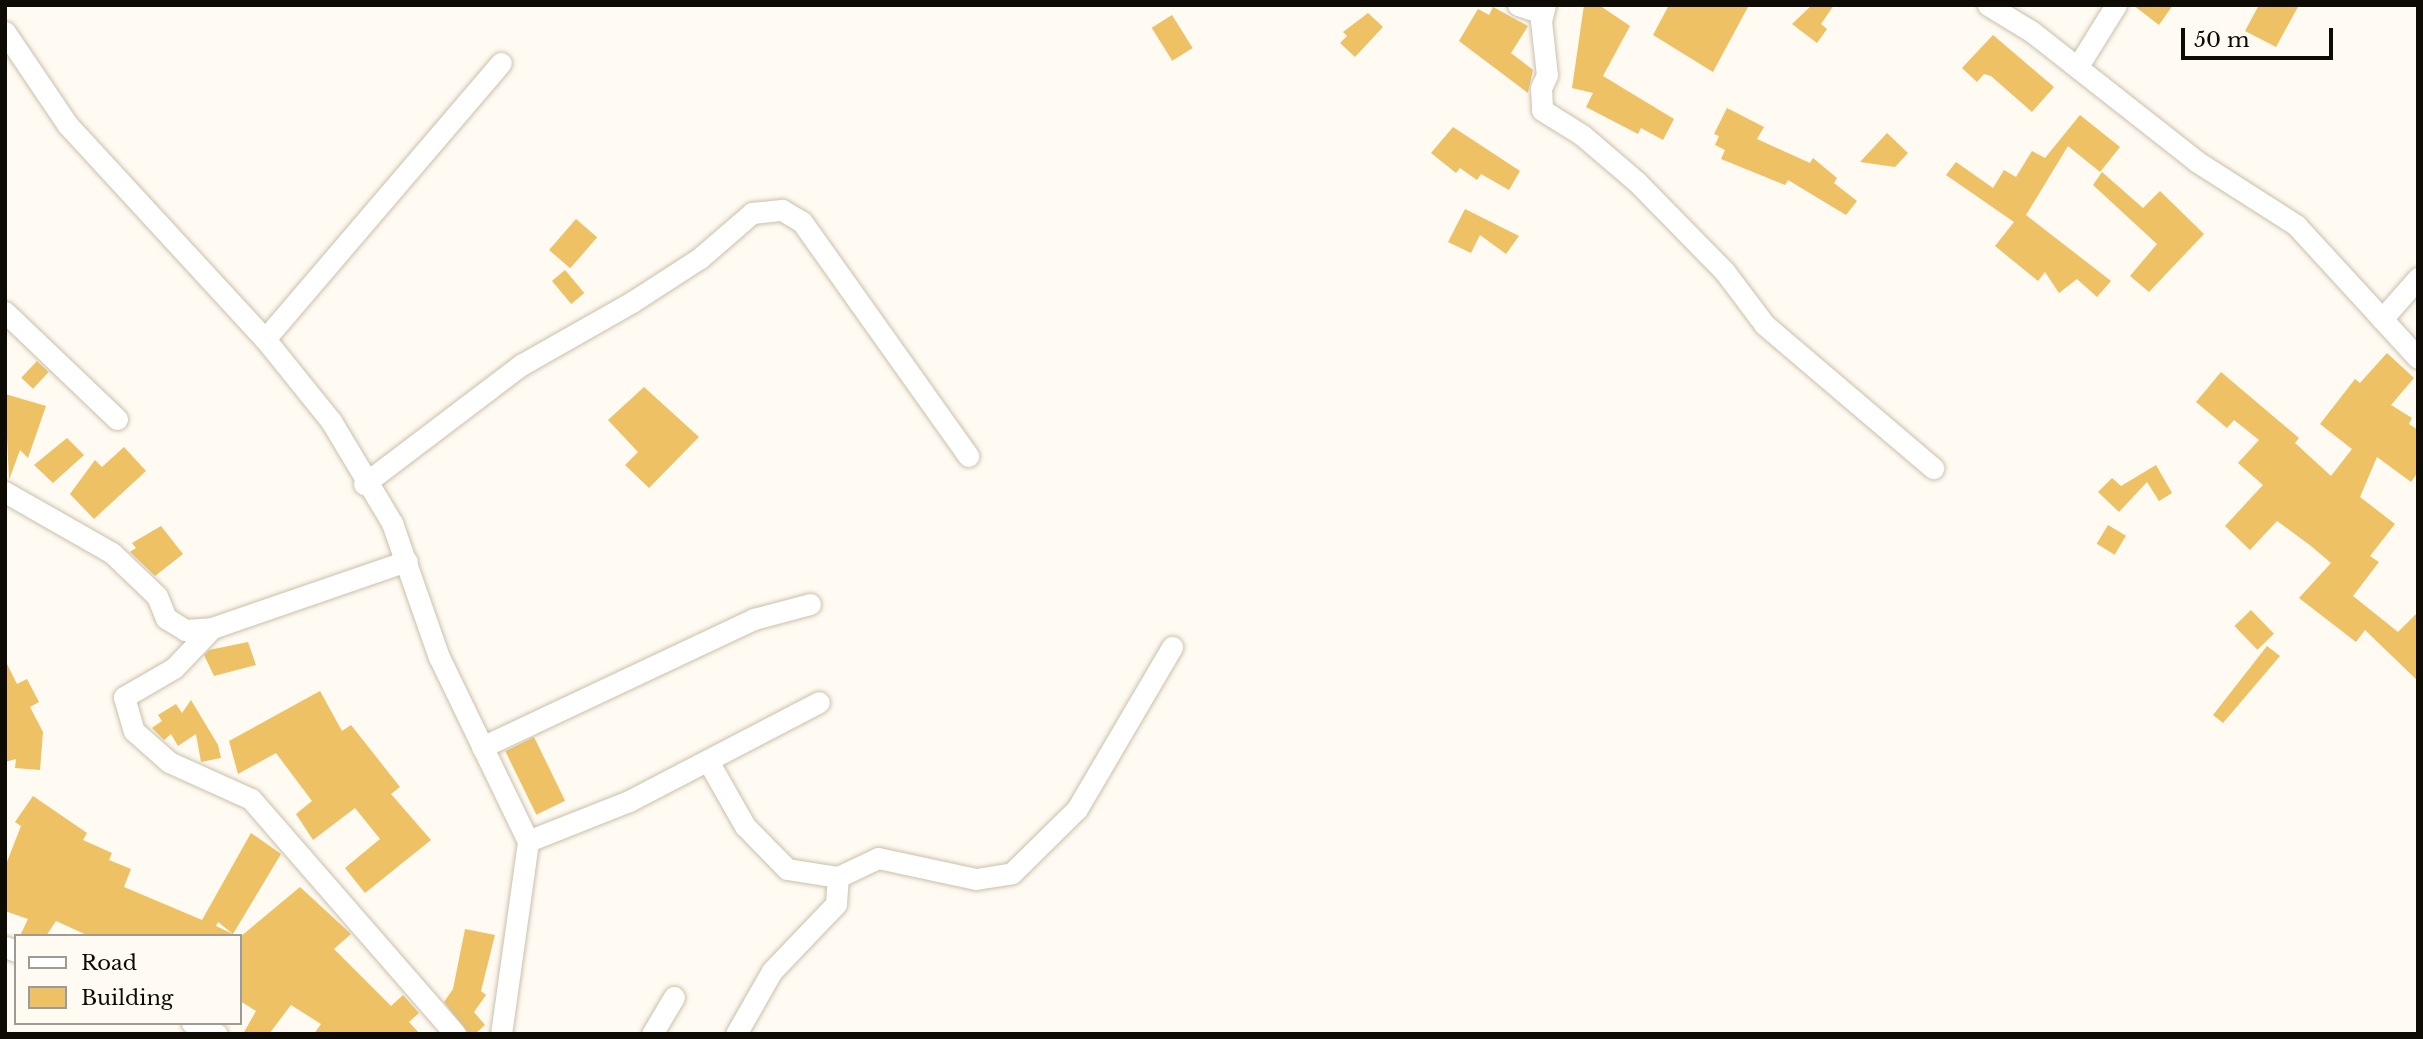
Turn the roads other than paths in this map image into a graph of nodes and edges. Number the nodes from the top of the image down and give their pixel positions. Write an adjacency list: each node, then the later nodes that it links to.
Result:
1 (1518, 5): 4 (street)
2 (1988, 5): 7 (street)
3 (2116, 5): 7 (street)
4 (1544, 9): 15 (street)
5 (5, 32): 11 (street)
6 (501, 63): 11 (street)
7 (2078, 66): 10 (street)
8 (2418, 278): 10 (street)
9 (5, 312): 13 (street)
10 (2382, 318): 12 (street)
11 (265, 339): 16 (street)
12 (2418, 358)
13 (117, 419)
14 (968, 456): 16 (street)
15 (1933, 468)
16 (364, 484): 18 (street)
17 (5, 492): 20 (street)
18 (407, 561): 20 (street); 23 (street)
19 (810, 604): 23 (street)
20 (212, 628): 30 (street)
21 (1172, 647): 26 (street)
22 (819, 702): 24 (street)
23 (482, 747): 25 (street)
24 (708, 761): 25 (street); 26 (street)
25 (528, 841): 31 (street)
26 (838, 877): 33 (street)
27 (674, 997): 32 (street)
28 (197, 1025): 29 (street)
29 (217, 1034)
30 (455, 1034)
31 (501, 1034)
32 (652, 1034)
33 (736, 1034)

